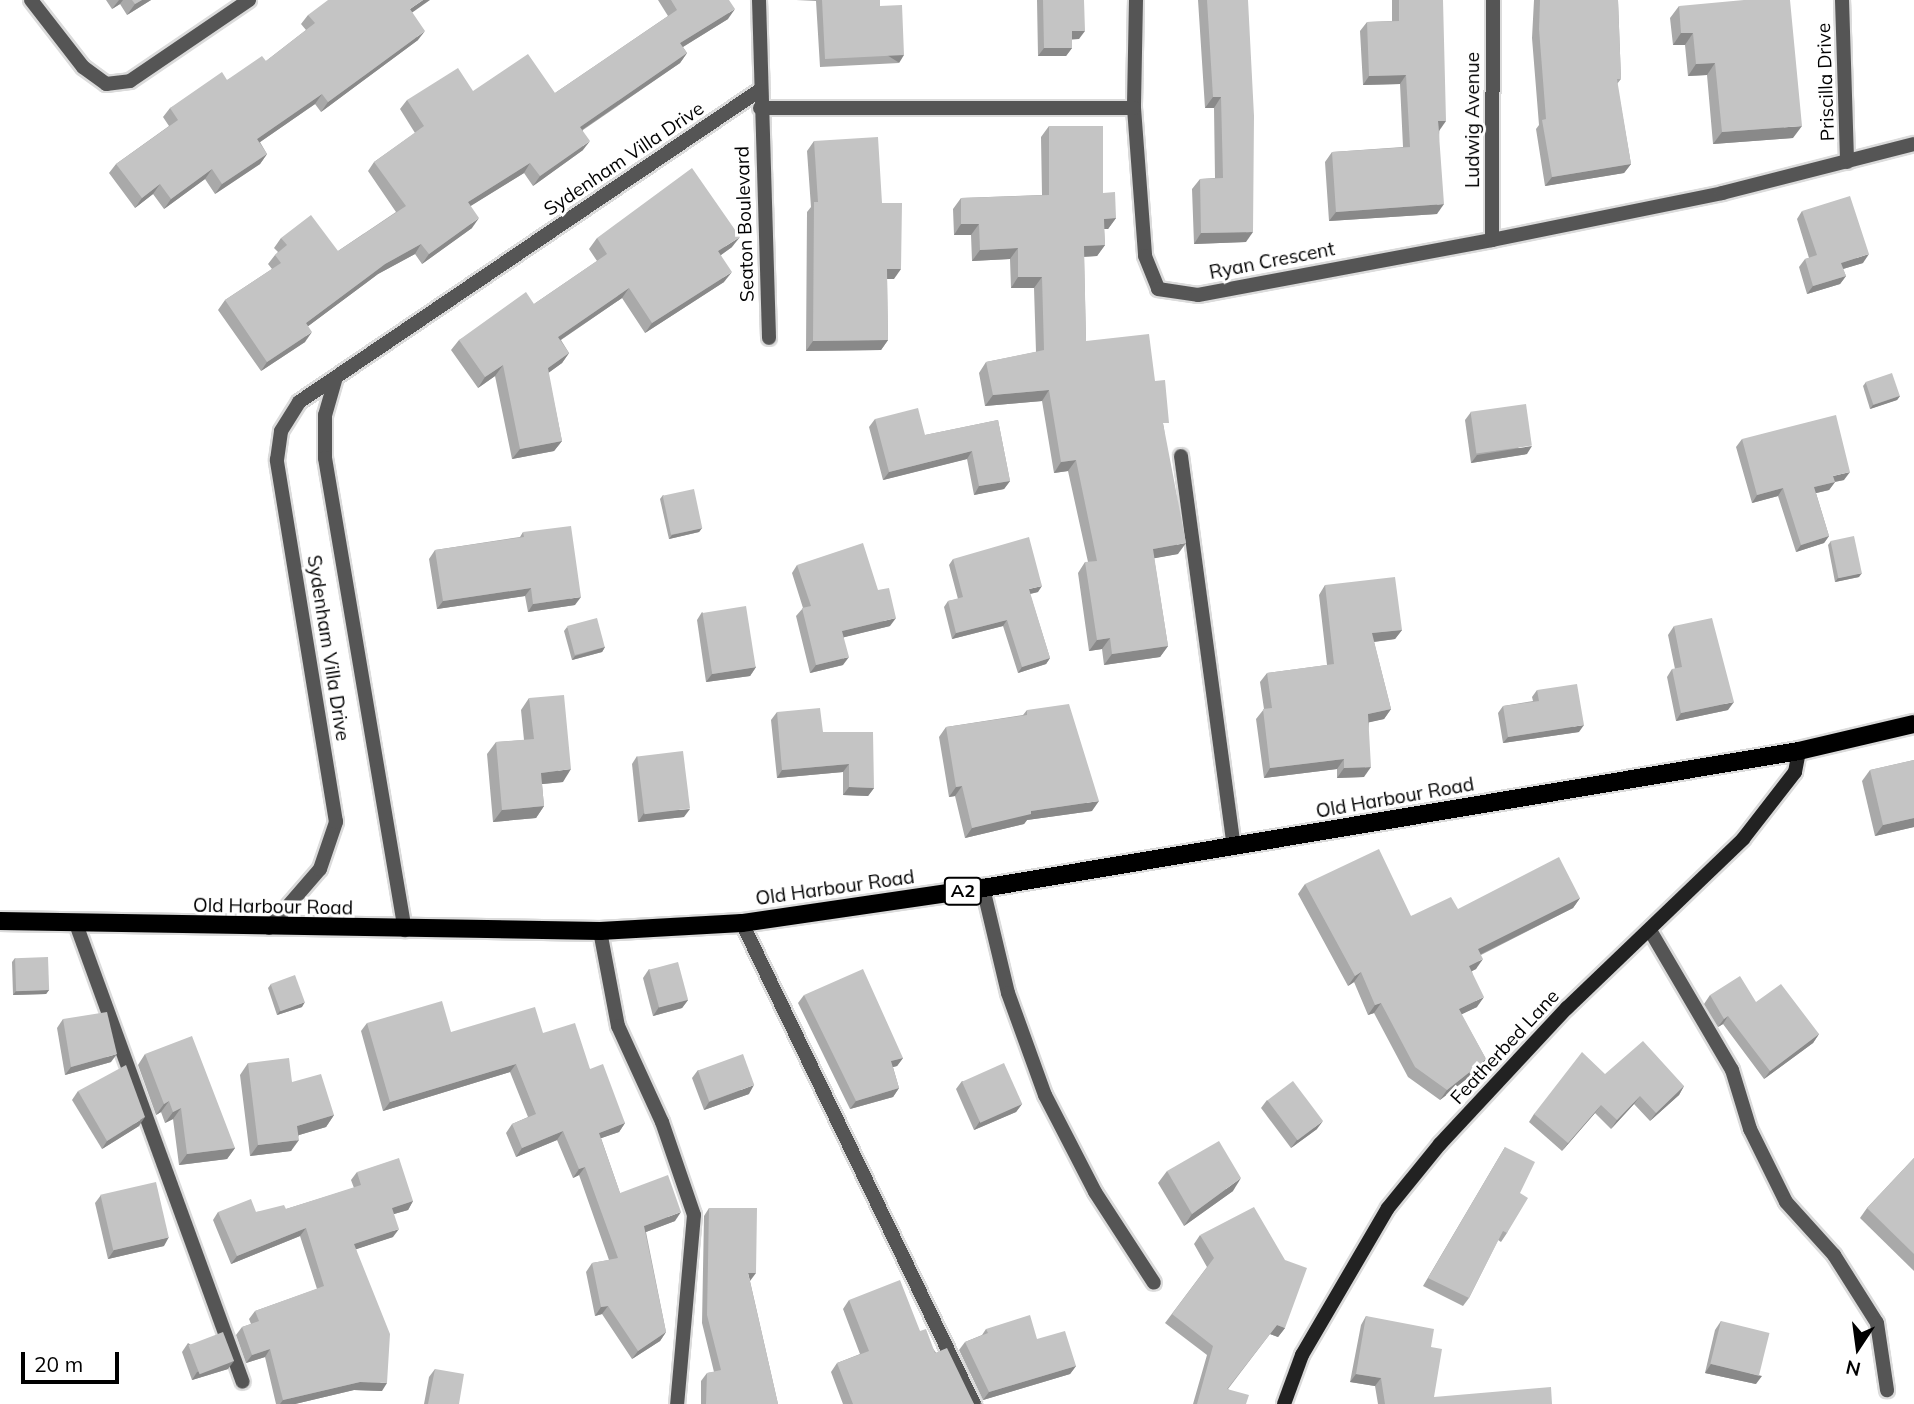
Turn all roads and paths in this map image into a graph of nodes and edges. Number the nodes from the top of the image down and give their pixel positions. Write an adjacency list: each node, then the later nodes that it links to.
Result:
1 (31, 0): 2 (street)
2 (249, 0)
3 (759, 0): 7 (street)
4 (1136, 0): 9 (street, Ryan Crescent)
5 (1493, 0): 12 (street, Ludwig Avenue)
6 (1842, 0): 11 (street, Priscilla Drive)
7 (760, 90): 8 (street); 14 (street, Sydenham Villa Drive)
8 (760, 108): 9 (street); 13 (street, Seaton Boulevard)
9 (1134, 108): 12 (street, Ryan Crescent)
10 (1914, 144): 11 (street)
11 (1847, 162): 12 (street)
12 (1492, 240)
13 (769, 338)
14 (336, 377): 23 (street, Sydenham Villa Drive); 24 (street, Sydenham Villa Drive)
15 (1181, 456): 18 (street)
16 (1914, 724): 17 (main road, Old Harbour Road / A2)
17 (1799, 751): 18 (main road, Old Harbour Road / A2); 26 (main road, Featherbed Lane)
18 (1234, 847): 19 (main road, Old Harbour Road / A2)
19 (983, 888): 21 (main road, Old Harbour Road / A2); 27 (street)
20 (0, 921): 22 (main road, Old Harbour Road / A2)
21 (743, 923): 25 (main road, Old Harbour Road / A2); 31 (street)
22 (76, 924): 23 (main road, Old Harbour Road / A2); 28 (street)
23 (268, 928): 24 (main road, Old Harbour Road / A2)
24 (405, 930): 25 (main road, Old Harbour Road / A2)
25 (600, 931): 30 (street)
26 (1651, 932): 29 (street); 32 (main road, Featherbed Lane)
27 (1154, 1283)
28 (243, 1382)
29 (1887, 1390)
30 (677, 1404)
31 (974, 1404)
32 (1284, 1404)

